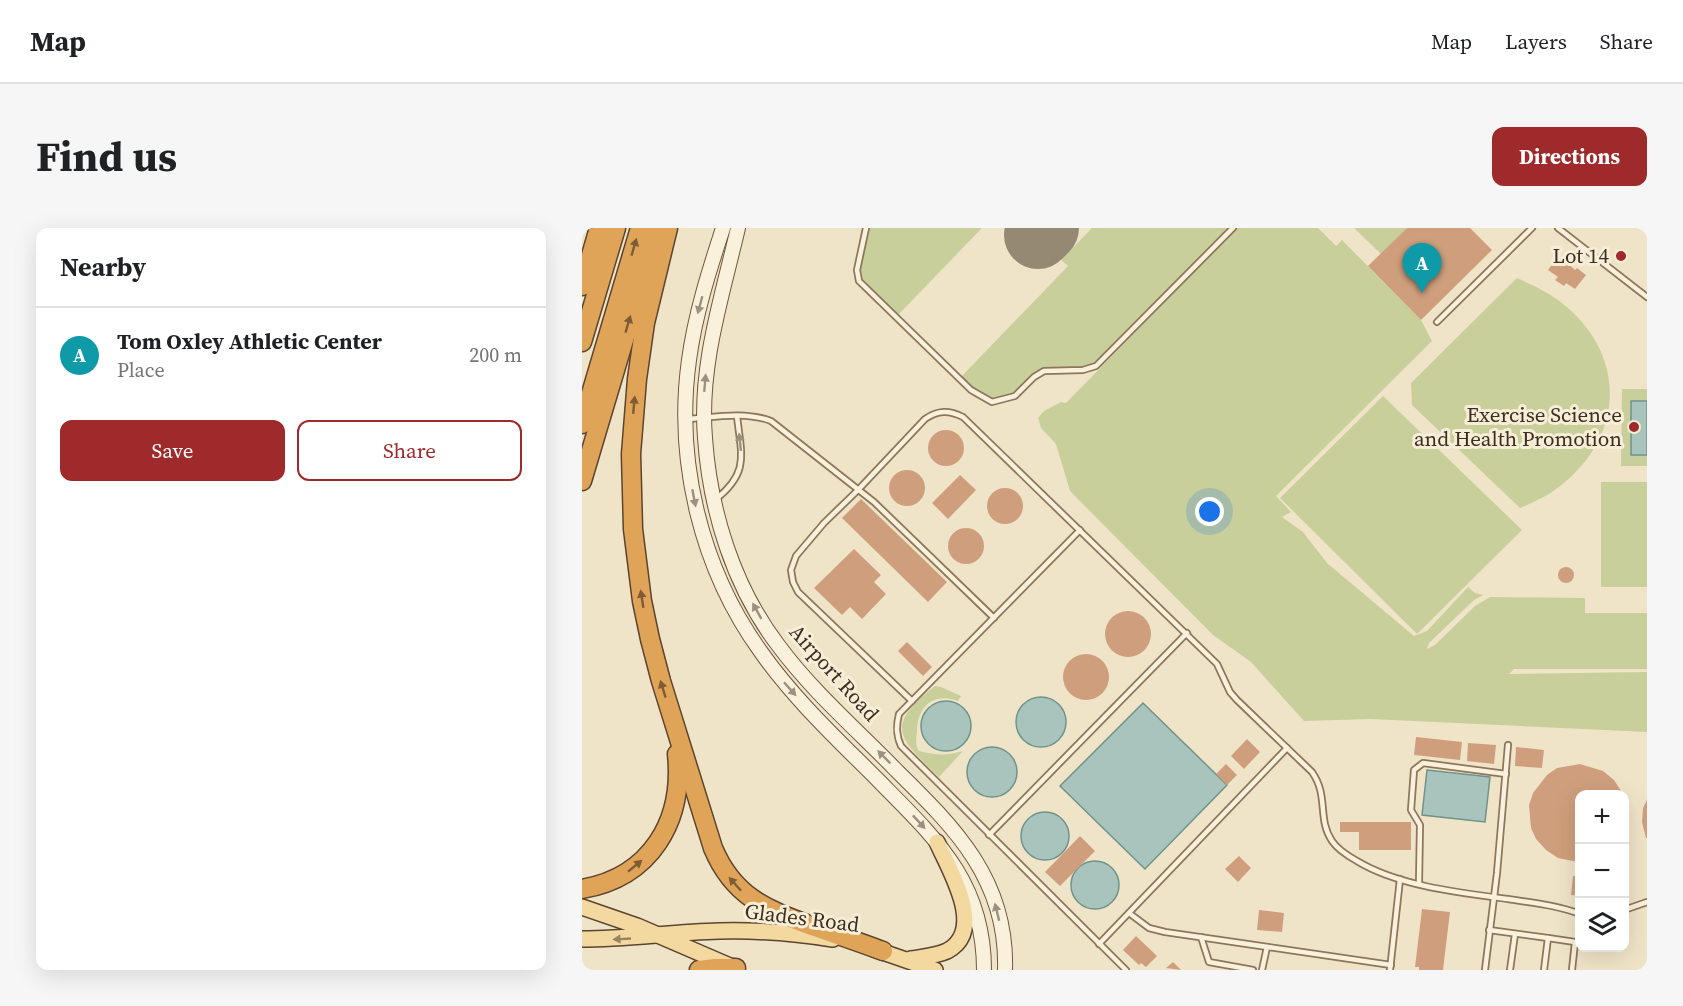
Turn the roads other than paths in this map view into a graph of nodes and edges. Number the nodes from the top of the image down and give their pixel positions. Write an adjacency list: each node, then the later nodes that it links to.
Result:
1 (599, 228): 12 (highway)
2 (616, 228): 15 (highway)
3 (640, 228): 19 (highway, one-way to 3)
4 (657, 228): 20 (highway, one-way to 4)
5 (668, 228): 27 (highway, one-way to 5)
6 (723, 228): 18 (street, Airport Road, one-way to 18)
7 (738, 228): 17 (street, Airport Road, one-way to 7)
8 (866, 228): 9 (lane)
9 (1233, 228)
10 (1532, 228): 14 (lane)
11 (1558, 228): 13 (lane)
12 (582, 286)
13 (1647, 297)
14 (1437, 322)
15 (582, 342)
16 (737, 416): 17 (lane); 21 (lane); 22 (lane, one-way to 16)
17 (704, 418): 18 (lane); 22 (street, Airport Road)
18 (685, 419): 32 (street, Airport Road, one-way to 32)
19 (582, 424)
20 (582, 481)
21 (858, 490): 23 (lane); 24 (lane); 26 (lane)
22 (714, 500): 57 (street, Airport Road, one-way to 22)
23 (1080, 530): 24 (lane); 25 (lane)
24 (994, 618): 26 (lane)
25 (1187, 633): 29 (lane); 31 (lane)
26 (912, 701): 31 (lane)
27 (673, 722): 35 (highway, one-way to 27); 50 (highway, one-way to 27)
28 (1508, 745): 30 (lane)
29 (1287, 748): 33 (lane); 41 (lane)
30 (1506, 774): 34 (lane); 36 (lane)
31 (989, 835): 48 (lane)
32 (937, 842): 51 (main road); 56 (street, Airport Road)
33 (1400, 879): 34 (lane); 52 (lane)
34 (1419, 883): 36 (lane)
35 (582, 890)
36 (1493, 897): 40 (lane); 42 (lane)
37 (1647, 902): 39 (lane)
38 (582, 906): 44 (main road, Glades Road)
39 (1629, 908)
40 (1575, 912)
41 (1129, 913): 45 (lane); 48 (lane)
42 (1489, 930): 43 (lane); 61 (lane)
43 (1515, 934): 46 (lane); 62 (lane)
44 (661, 936): 47 (main road, Glades Road, one-way to 47); 50 (main road, Glades Road); 53 (main road, Glades Road)
45 (1201, 937): 49 (lane); 59 (lane)
46 (1548, 938): 63 (lane); 64 (lane)
47 (582, 939)
48 (1099, 944): 58 (lane)
49 (1267, 947): 52 (lane); 60 (lane)
50 (883, 951): 51 (main road, Glades Road)
51 (909, 960): 55 (main road, Glades Road)
52 (1390, 967)
53 (738, 969): 54 (highway)
54 (699, 970)
55 (935, 970)
56 (984, 970)
57 (1005, 970)
58 (1126, 970)
59 (1253, 970)
60 (1262, 970)
61 (1485, 970)
62 (1510, 970)
63 (1544, 970)
64 (1572, 970)

